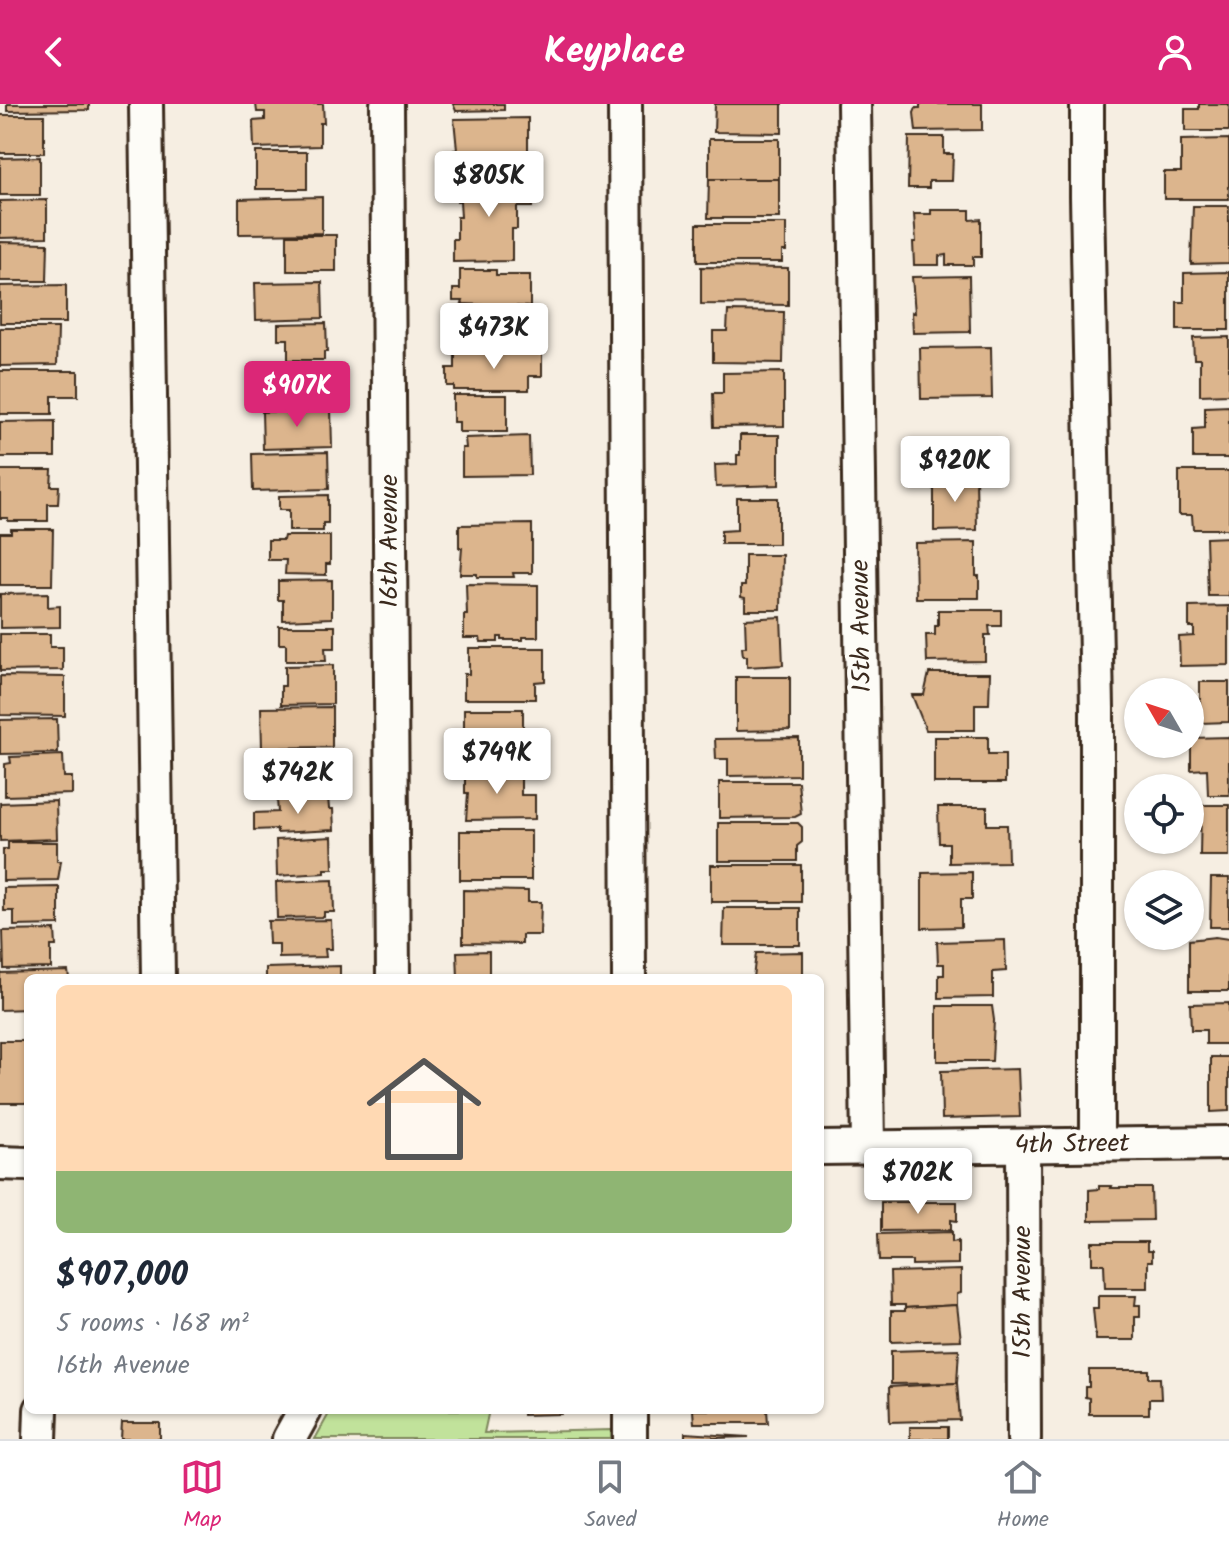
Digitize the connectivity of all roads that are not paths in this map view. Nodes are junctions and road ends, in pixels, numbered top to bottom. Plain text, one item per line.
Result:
1 (146, 104) edge
2 (387, 104) edge
3 (625, 104) edge
4 (854, 104) edge
5 (1087, 104) edge
6 (158, 974) edge
7 (393, 974) edge
8 (629, 974) edge
9 (1097, 1143) junction
10 (1229, 1143) edge
11 (1023, 1146) junction
12 (824, 1148) edge
13 (868, 1148) junction
14 (0, 1163) edge
15 (24, 1164) edge
16 (41, 1414) edge
17 (303, 1414) edge
18 (630, 1414) edge
19 (40, 1439) edge
20 (289, 1439) edge
21 (630, 1439) edge
22 (1024, 1439) edge

1 - 6 street
2 - 7 street, 16th Avenue
3 - 8 street
4 - 13 street, 15th Avenue
5 - 9 street
9 - 10 street, 4th Street
9 - 11 street, 4th Street
11 - 13 street, 4th Street
11 - 22 street, 15th Avenue
12 - 13 street, 4th Street
14 - 15 street
16 - 19 street
17 - 20 street
18 - 21 street

